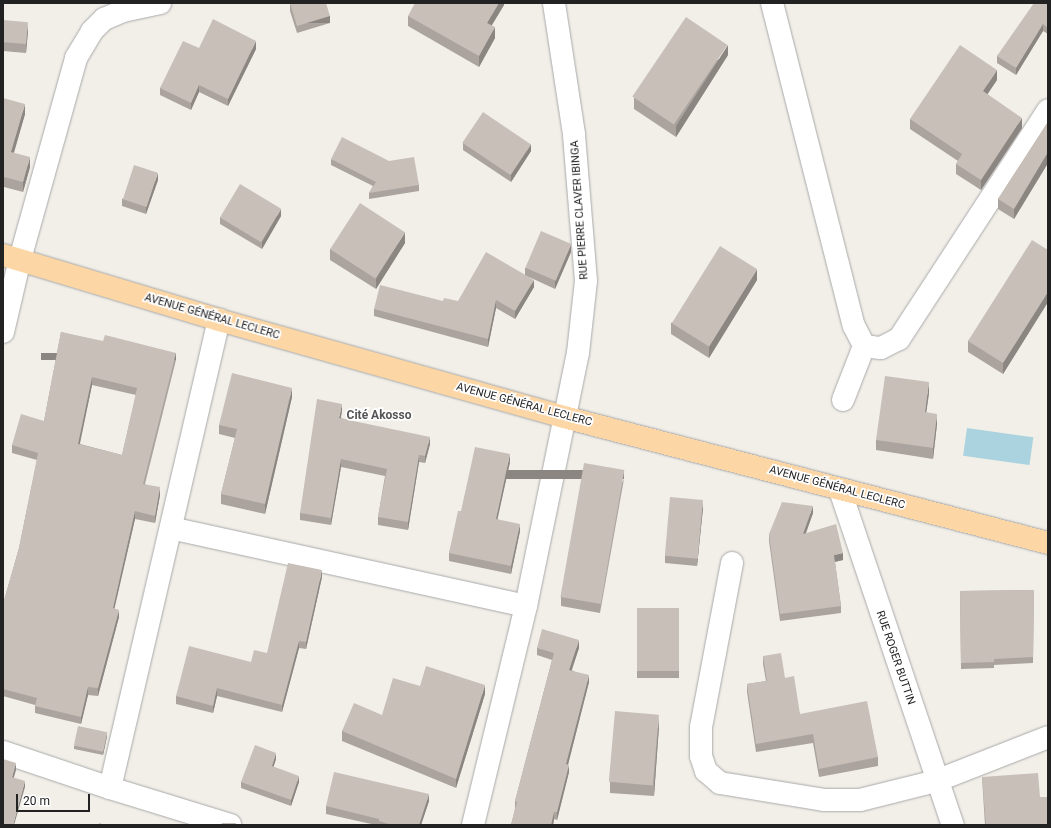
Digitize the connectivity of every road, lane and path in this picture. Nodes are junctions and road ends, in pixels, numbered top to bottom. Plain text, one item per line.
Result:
1 (160, 3) edge
2 (554, 3) edge
3 (772, 3) edge
4 (1048, 110) edge
5 (12, 257) edge
6 (219, 320) junction
7 (3, 332) edge
8 (864, 346) junction
9 (842, 400) dead end
10 (564, 417) junction
11 (840, 490) junction
12 (171, 528) junction
13 (1048, 543) edge
14 (732, 563) dead end
15 (526, 606) junction
16 (1048, 737) edge
17 (3, 752) edge
18 (936, 781) junction
19 (110, 788) junction
20 (230, 825) edge
21 (473, 825) edge
22 (953, 825) edge

1 - 5 street
2 - 10 street, RUE PIERRE CLAVER IBINGA
3 - 8 street
4 - 8 street
5 - 6 main road, AVENUE GÉNÉRAL LECLERC
5 - 7 street
6 - 10 main road, AVENUE GÉNÉRAL LECLERC
6 - 12 street
8 - 9 street
10 - 11 main road, AVENUE GÉNÉRAL LECLERC
10 - 15 street, RUE PIERRE CLAVER IBINGA
11 - 13 main road, AVENUE GÉNÉRAL LECLERC
11 - 18 street, RUE ROGER BUTTIN
12 - 15 street
12 - 19 street
14 - 18 street
15 - 21 street, RUE PIERRE CLAVER IBINGA
16 - 18 street
17 - 19 street
18 - 22 street, RUE ROGER BUTTIN
19 - 20 street

